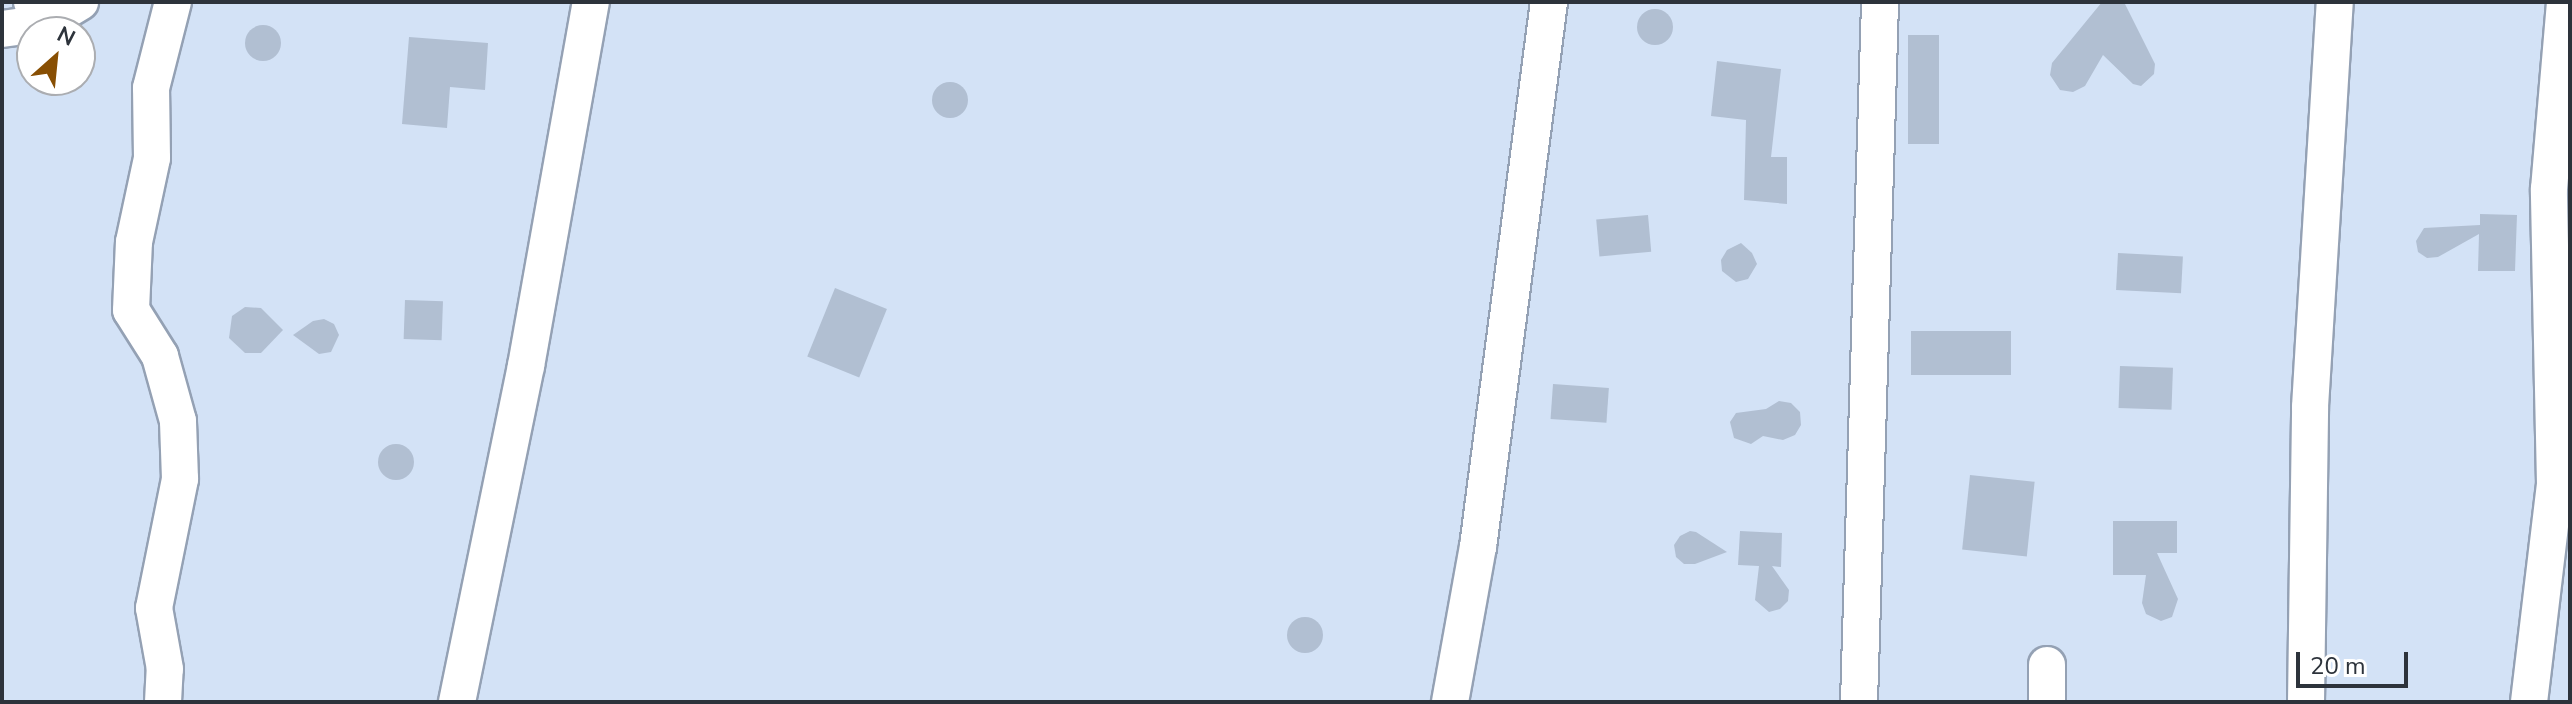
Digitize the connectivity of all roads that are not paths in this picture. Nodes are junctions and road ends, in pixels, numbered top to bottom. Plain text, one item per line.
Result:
1 (80, 2) edge
2 (173, 2) edge
3 (591, 2) edge
4 (1549, 2) edge
5 (1880, 2) edge
6 (2335, 2) edge
7 (2565, 2) edge
8 (39, 13) edge
9 (2, 29) edge
10 (2047, 665) dead end
11 (163, 702) edge
12 (457, 702) edge
13 (1450, 702) edge
14 (1859, 702) edge
15 (2047, 702) edge
16 (2306, 702) edge
17 (2529, 702) edge

1 - 8 street
2 - 11 street
3 - 12 street
4 - 13 street
5 - 14 street
6 - 16 street
7 - 17 street
8 - 9 street
10 - 15 street

